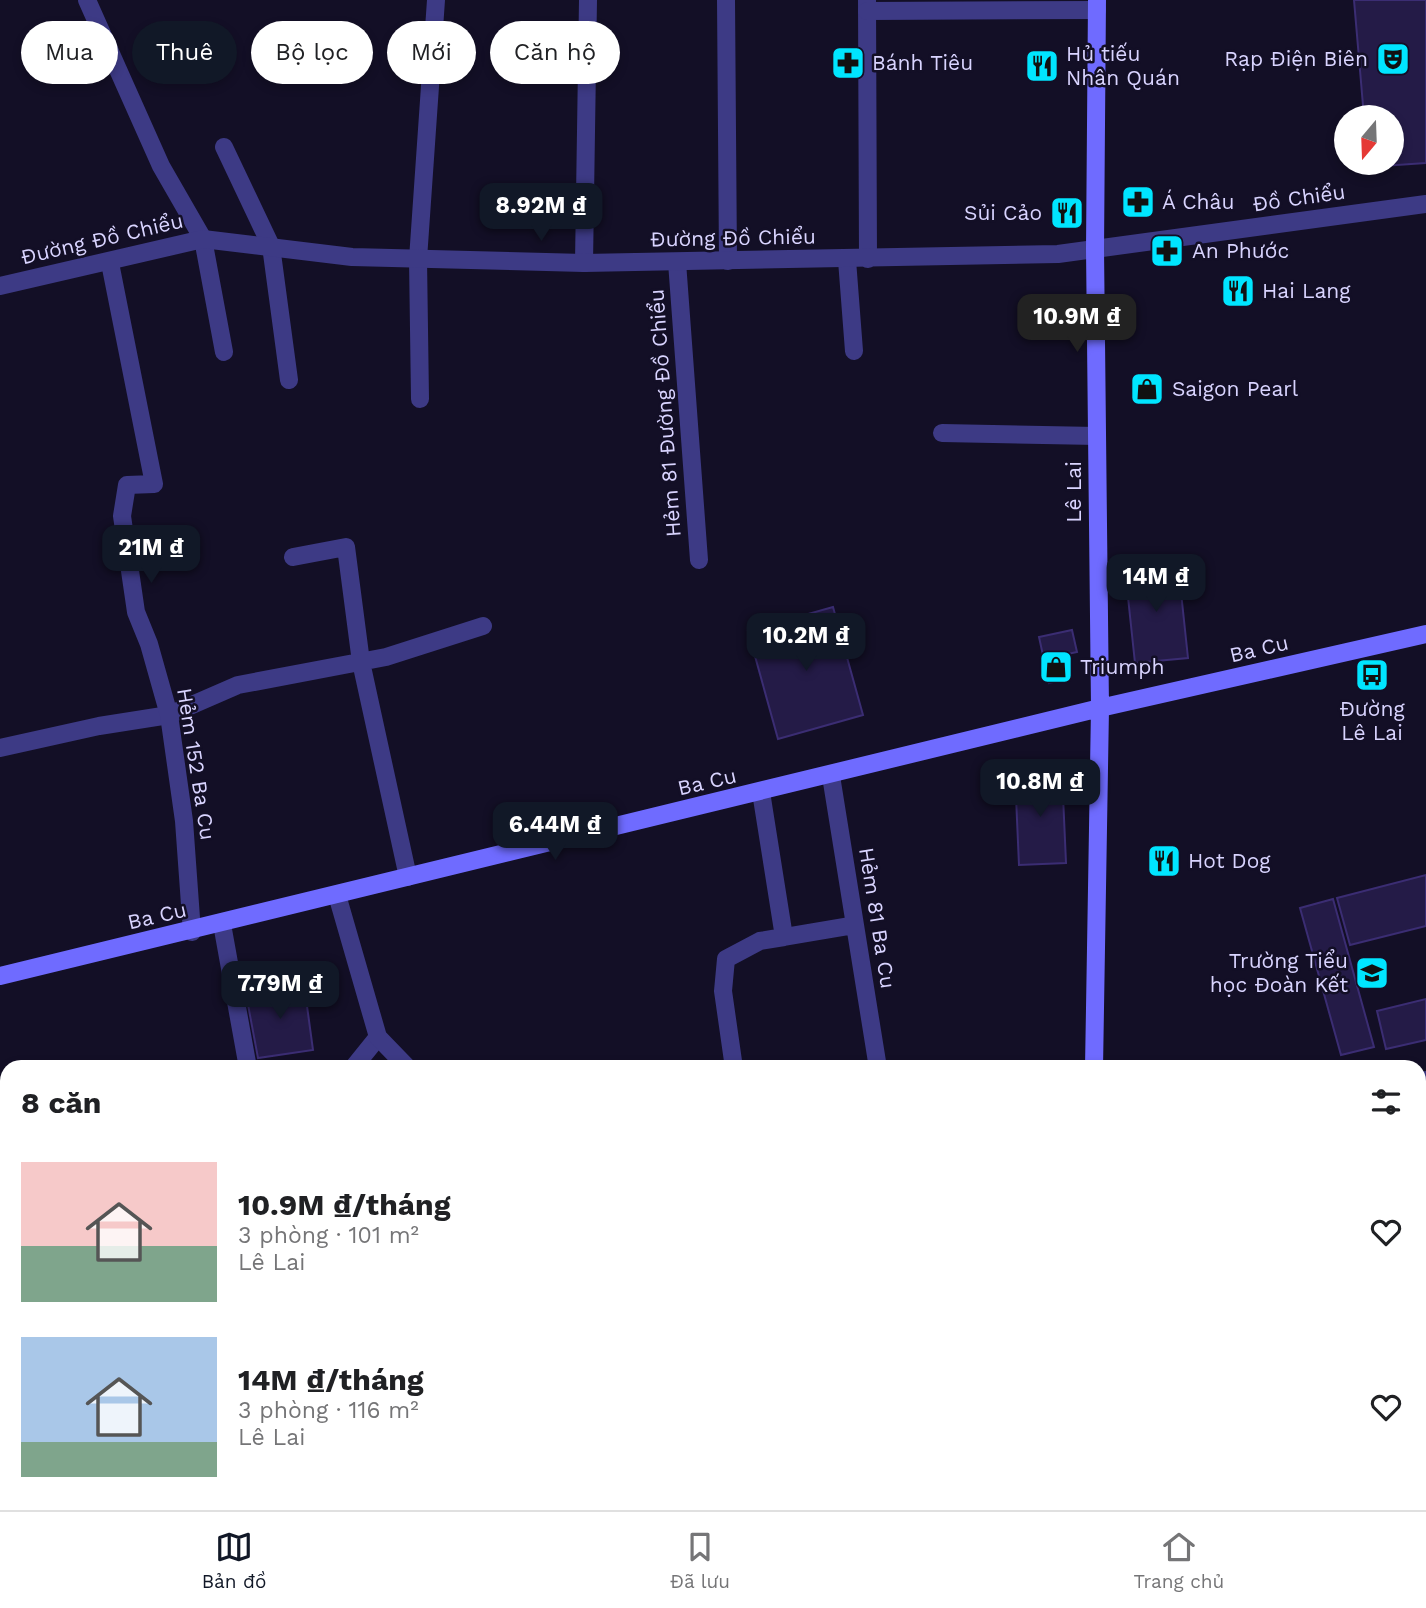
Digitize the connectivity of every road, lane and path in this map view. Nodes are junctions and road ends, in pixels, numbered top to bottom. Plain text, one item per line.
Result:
1 (87, 0) edge
2 (436, 0) edge
3 (588, 0) edge
4 (726, 0) edge
5 (867, 5) edge
6 (1097, 5) edge
7 (224, 147) dead end
8 (1426, 204) edge
9 (204, 239) junction
10 (271, 246) junction
11 (1095, 249) junction
12 (418, 258) junction
13 (868, 259) junction
14 (847, 260) junction
15 (728, 261) junction
16 (677, 262) junction
17 (110, 263) junction
18 (584, 263) junction
19 (0, 286) edge
20 (854, 351) dead end
21 (225, 352) dead end
22 (289, 380) dead end
23 (420, 399) dead end
24 (942, 433) dead end
25 (1097, 436) junction
26 (293, 557) dead end
27 (699, 560) dead end
28 (483, 626) dead end
29 (1426, 634) edge
30 (361, 662) junction
31 (1100, 708) junction
32 (169, 715) junction
33 (0, 748) edge
34 (831, 776) junction
35 (761, 792) junction
36 (408, 877) junction
37 (337, 895) junction
38 (222, 924) junction
39 (855, 925) junction
40 (192, 932) junction
41 (784, 937) junction
42 (0, 976) edge
43 (378, 1037) junction
44 (247, 1060) edge
45 (359, 1060) edge
46 (400, 1060) edge
47 (733, 1060) edge
48 (877, 1060) edge
49 (1094, 1060) edge

1 - 9 street
2 - 12 street
3 - 18 street
4 - 15 street
5 - 6 street
5 - 13 street
6 - 11 main road, Lê Lai
7 - 10 street
8 - 11 street, Đồ Chiểu
9 - 10 street, Đường Đồ Chiểu
9 - 17 street, Đường Đồ Chiểu
9 - 21 street
10 - 12 street, Đường Đồ Chiểu
10 - 22 street
11 - 13 street, Đường Đồ Chiểu
11 - 25 main road, Lê Lai
12 - 18 street, Đường Đồ Chiểu
12 - 23 street
13 - 14 street, Đường Đồ Chiểu
14 - 15 street, Đường Đồ Chiểu
14 - 20 street
15 - 16 street, Đường Đồ Chiểu
16 - 18 street, Đường Đồ Chiểu
16 - 27 street, Hẻm 81 Đường Đồ Chiểu
17 - 19 street, Đường Đồ Chiểu
17 - 32 street, Hẻm 152 Ba Cu
24 - 25 street
25 - 31 main road, Lê Lai
26 - 30 street
28 - 30 street
29 - 31 main road, Ba Cu
30 - 32 street
30 - 36 street
31 - 34 main road, Ba Cu
31 - 49 main road, Lê Lai
32 - 33 street
32 - 40 street, Hẻm 152 Ba Cu
34 - 35 main road, Ba Cu
34 - 39 street, Hẻm 81 Ba Cu
35 - 36 main road, Ba Cu
35 - 41 street
36 - 37 main road, Ba Cu
37 - 38 main road, Ba Cu
37 - 43 street
38 - 40 main road, Ba Cu
38 - 44 street
39 - 41 street
39 - 48 street, Hẻm 81 Ba Cu
40 - 42 main road, Ba Cu
41 - 47 street
43 - 45 street
43 - 46 street

